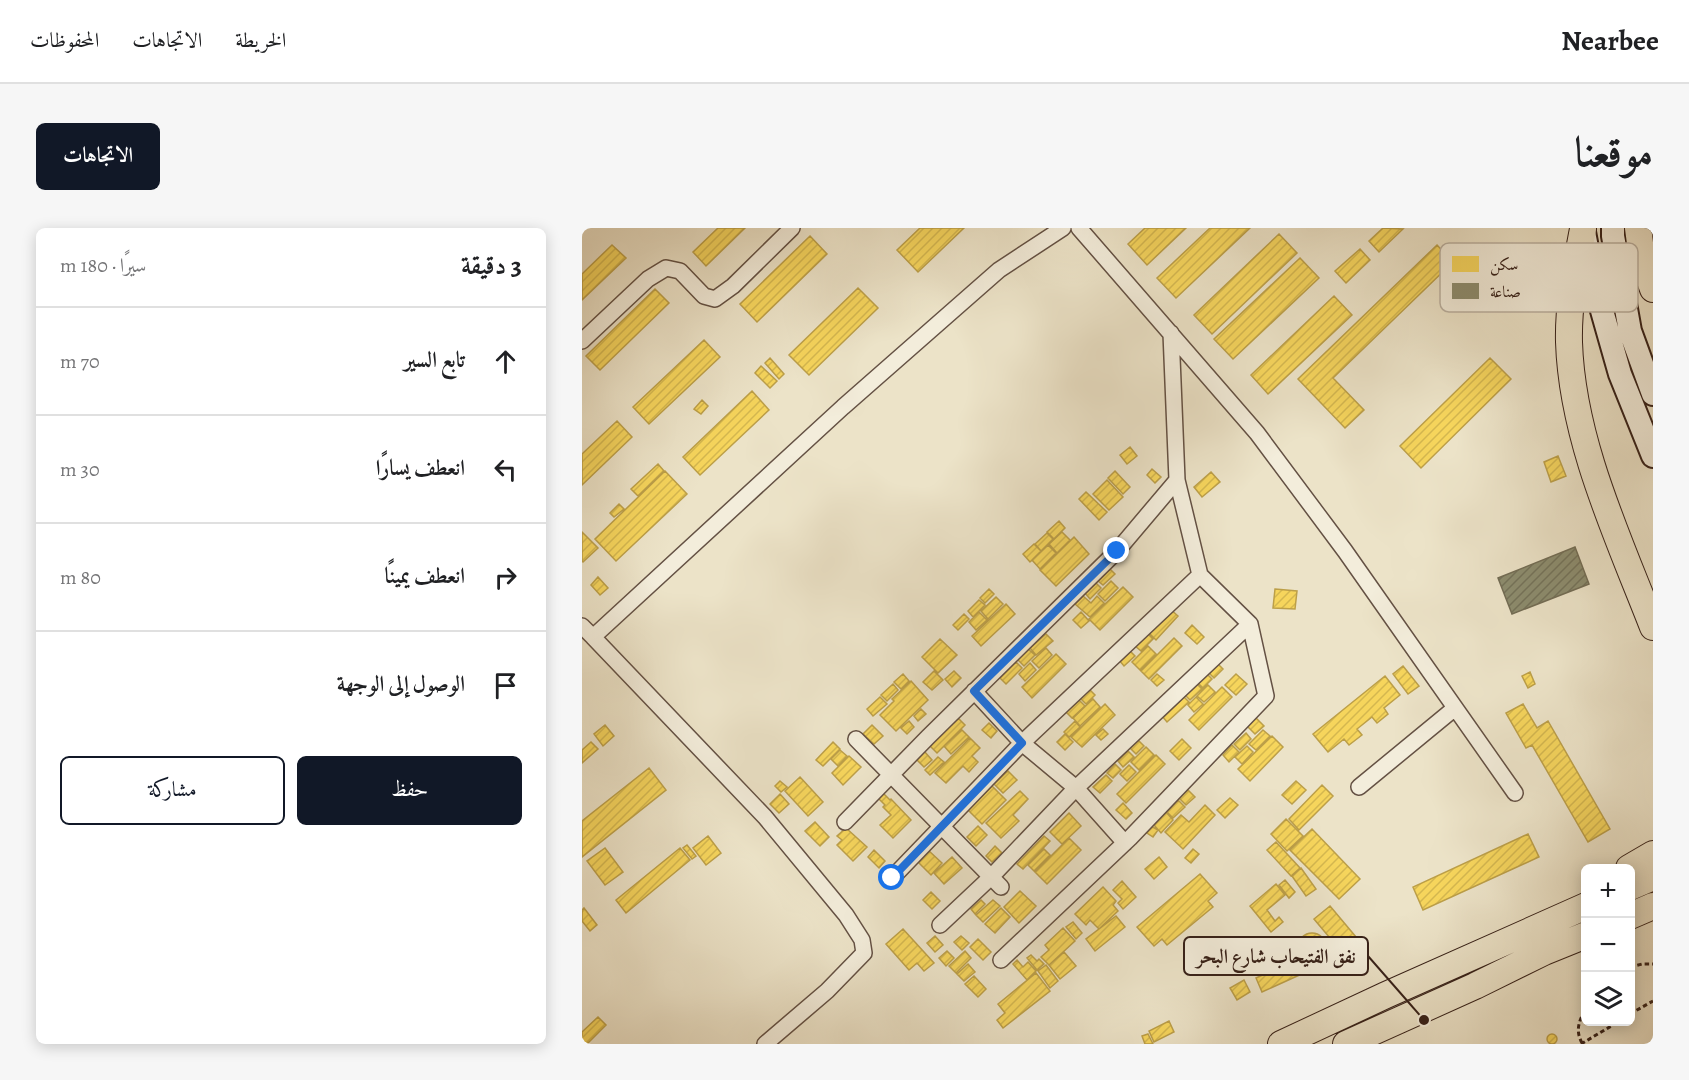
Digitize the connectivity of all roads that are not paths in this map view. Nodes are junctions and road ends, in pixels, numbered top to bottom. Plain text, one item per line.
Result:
1 (792, 228) edge
2 (1063, 228) edge
3 (1079, 228) edge
4 (1583, 228) edge
5 (1613, 228) edge
6 (1638, 228) edge
7 (1580, 243) edge
8 (1586, 243) edge
9 (1614, 243) edge
10 (1653, 289) edge
11 (1571, 312) edge
12 (1602, 312) edge
13 (1627, 312) edge
14 (1171, 333) junction
15 (582, 341) edge
16 (1653, 394) edge
17 (1653, 456) edge
18 (1177, 480) junction
19 (1200, 574) junction
20 (1250, 624) junction
21 (1653, 627) edge
22 (587, 632) edge
23 (974, 691) junction
24 (1455, 708) junction
25 (856, 739) dead end
26 (1022, 743) junction
27 (891, 775) junction
28 (1359, 787) dead end
29 (1076, 788) junction
30 (1515, 793) dead end
31 (845, 822) dead end
32 (941, 826) junction
33 (1125, 843) junction
34 (1653, 854) edge
35 (1635, 864) edge
36 (1653, 877) edge
37 (892, 878) dead end
38 (996, 882) junction
39 (1635, 885) edge
40 (1581, 898) edge
41 (1653, 906) edge
42 (1581, 908) edge
43 (1635, 914) edge
44 (940, 925) dead end
45 (1581, 937) edge
46 (1512, 939) junction
47 (1001, 960) dead end
48 (1475, 986) junction
49 (765, 1044) edge
50 (1281, 1044) edge
51 (1346, 1044) edge
52 (1392, 1044) edge

1 - 15 street
2 - 22 street
3 - 14 street
4 - 7 highway
4 - 8 main road
5 - 9 main road
6 - 10 highway
11 - 21 highway
12 - 17 main road
13 - 16 main road
14 - 18 street
14 - 24 street
18 - 19 street
18 - 23 street
19 - 20 street
19 - 26 street
20 - 29 street
20 - 33 street
22 - 49 street
23 - 26 street
23 - 27 street
24 - 28 street
24 - 30 street
25 - 27 street
26 - 29 street
26 - 32 street
27 - 31 street
27 - 32 street
29 - 33 street
29 - 38 street
32 - 37 street
32 - 38 street
33 - 47 street
34 - 35 highway
36 - 39 highway
38 - 44 street
40 - 46 highway
41 - 43 highway
42 - 46 highway
45 - 48 highway
46 - 50 highway
48 - 51 highway
48 - 52 highway

